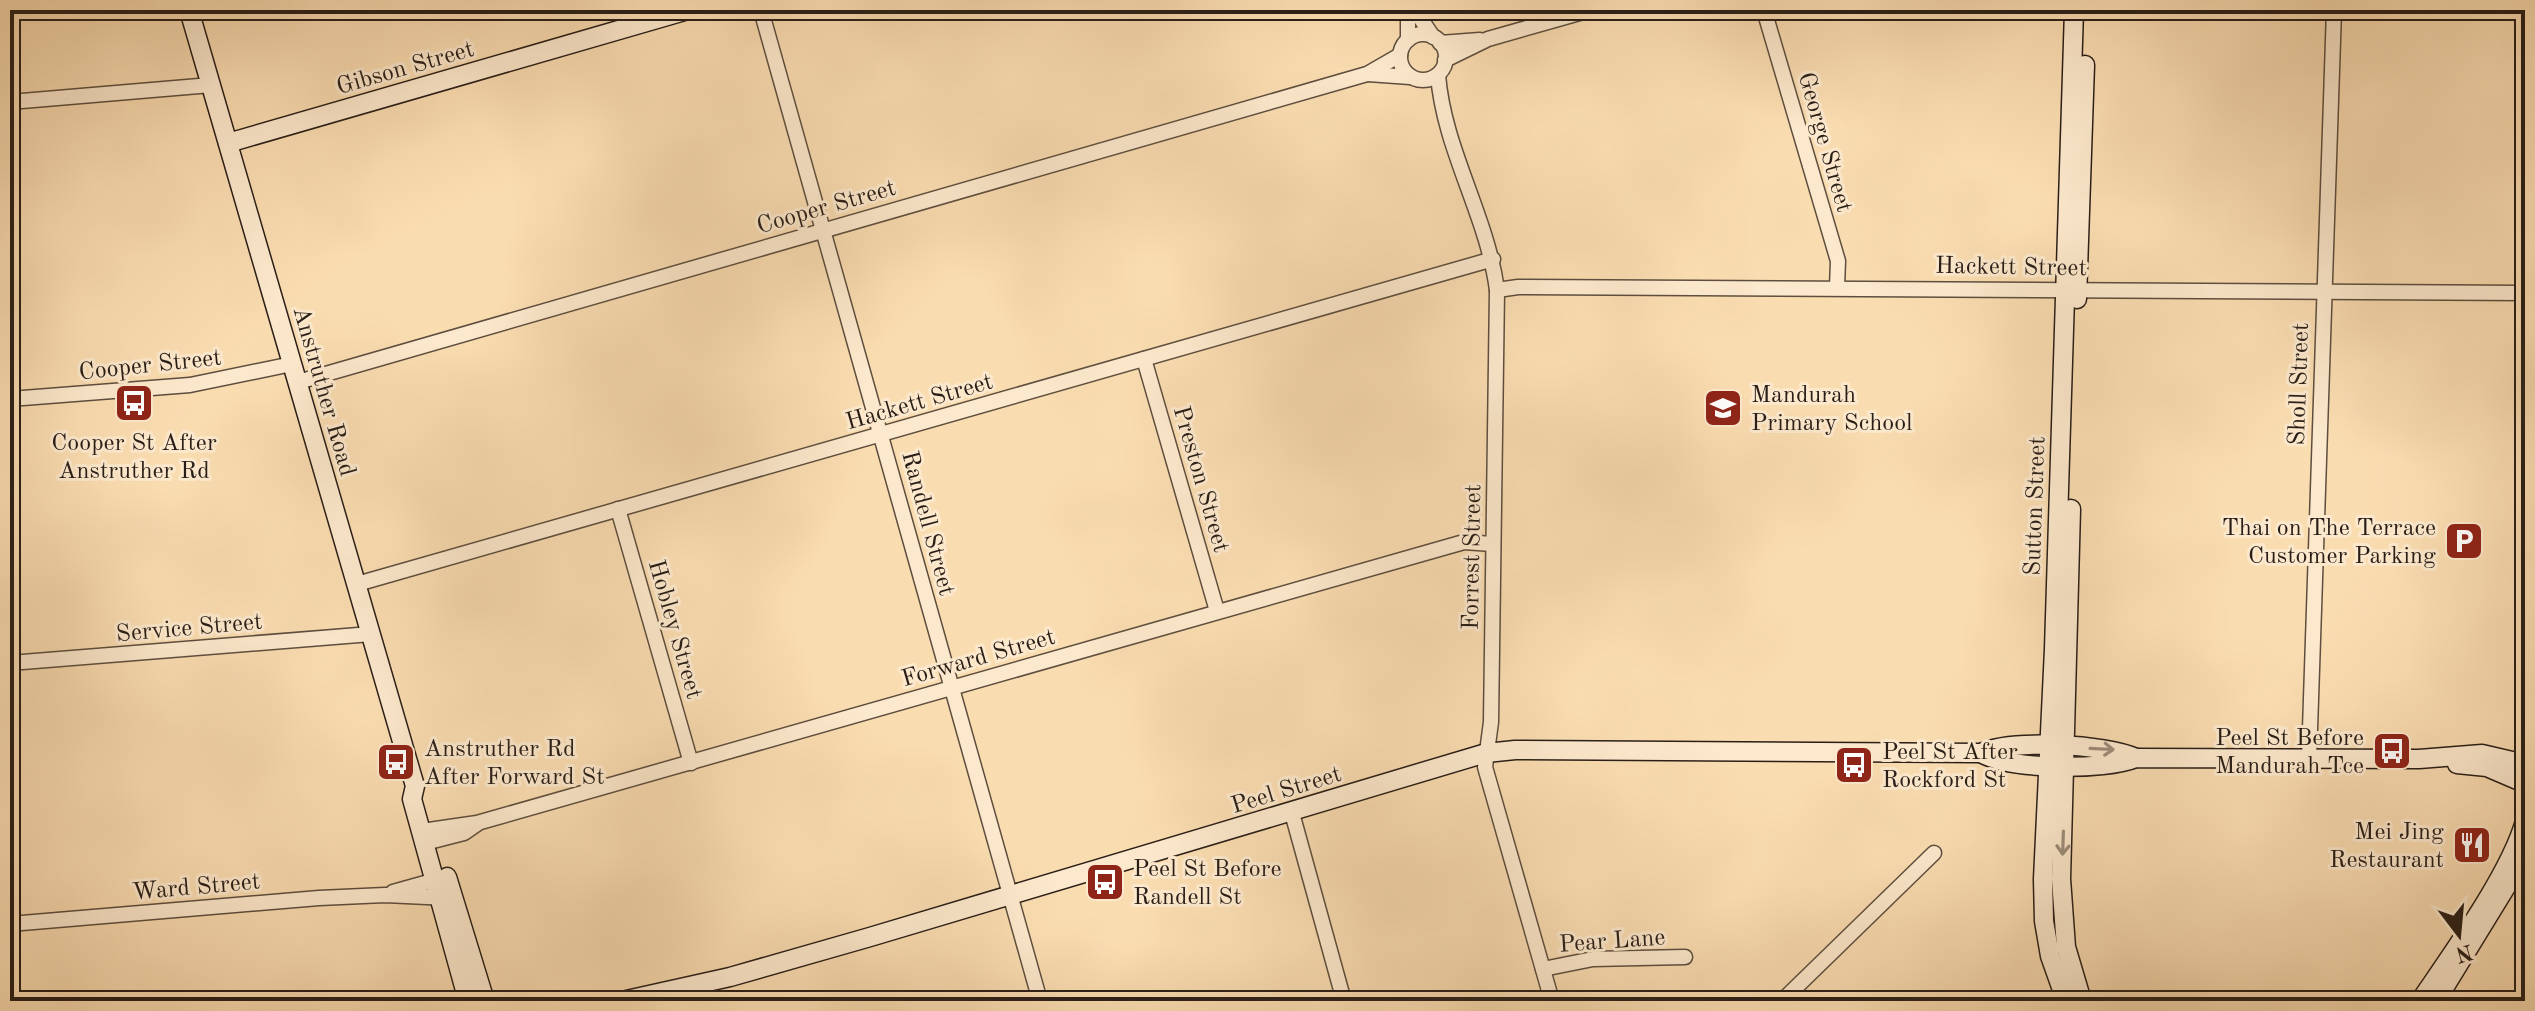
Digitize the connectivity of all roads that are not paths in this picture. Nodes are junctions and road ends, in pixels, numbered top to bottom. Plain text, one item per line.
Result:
1 (189, 10) edge
2 (688, 10) edge
3 (761, 10) edge
4 (1408, 10) edge
5 (1415, 10) edge
6 (1590, 10) edge
7 (1764, 10) edge
8 (2074, 10) edge
9 (2087, 10) edge
10 (2334, 10) edge
11 (1488, 39) junction
12 (1408, 40) junction
13 (1436, 40) junction
14 (1400, 55) junction
15 (1445, 60) junction
16 (1367, 74) junction
17 (1438, 75) junction
18 (1414, 78) junction
19 (211, 85) junction
20 (10, 102) edge
21 (1441, 112) junction
22 (228, 143) junction
23 (823, 230) junction
24 (1493, 259) junction
25 (1837, 287) junction
26 (2071, 288) junction
27 (1497, 290) junction
28 (2323, 291) junction
29 (2525, 293) edge
30 (1144, 359) junction
31 (292, 364) junction
32 (298, 382) junction
33 (10, 399) edge
34 (883, 435) junction
35 (618, 509) junction
36 (1492, 544) junction
37 (357, 584) junction
38 (1217, 611) junction
39 (371, 634) junction
40 (10, 663) edge
41 (952, 688) junction
42 (1486, 753) junction
43 (2057, 756) junction
44 (2309, 759) junction
45 (691, 763) junction
46 (2524, 777) edge
47 (1292, 813) junction
48 (2525, 821) edge
49 (430, 836) junction
50 (1934, 853) dead end
51 (2525, 856) edge
52 (441, 878) junction
53 (2052, 879) junction
54 (385, 895) junction
55 (1011, 895) junction
56 (447, 898) junction
57 (10, 924) edge
58 (1685, 957) dead end
59 (1543, 969) junction
60 (482, 999) edge
61 (622, 1001) edge
62 (1040, 1001) edge
63 (1344, 1001) edge
64 (1552, 1001) edge
65 (1782, 1001) edge
66 (2066, 1001) edge
67 (2082, 1001) edge
68 (2420, 1001) edge
69 (2436, 1001) edge

1 - 19 main road, Anstruther Road
2 - 22 main road, Gibson Street
3 - 23 street, Randell Street
4 - 12 street
5 - 13 street
6 - 11 street
7 - 25 street, George Street
8 - 26 main road, Sutton Street
9 - 26 main road, Sutton Street
10 - 28 street, Sholl Street
11 - 13 street
11 - 15 street
12 - 13 street
12 - 14 street
13 - 15 street
14 - 16 street, Cooper Street
14 - 18 street
15 - 17 street
16 - 18 street, Cooper Street
16 - 23 street, Cooper Street
17 - 18 street
17 - 21 street, Forrest Street
18 - 21 street, Forrest Street
19 - 20 street
19 - 22 main road, Anstruther Road
21 - 24 street, Forrest Street
22 - 31 main road, Anstruther Road
23 - 32 street, Cooper Street
23 - 34 street, Randell Street
24 - 27 street, Forrest Street
24 - 30 street, Hackett Street
25 - 26 street, Hackett Street
25 - 27 street, Hackett Street
26 - 28 street, Hackett Street
26 - 43 main road, Sutton Street
27 - 36 street, Forrest Street
28 - 29 street, Hackett Street
28 - 44 street, Sholl Street
30 - 34 street, Hackett Street
30 - 38 street, Preston Street
31 - 32 main road, Anstruther Road
31 - 33 street, Cooper Street
32 - 37 main road, Anstruther Road
34 - 35 street, Hackett Street
34 - 41 street, Randell Street
35 - 37 street, Hackett Street
35 - 45 street, Hobley Street
36 - 38 street, Forward Street
36 - 42 street, Forrest Street
37 - 39 main road, Anstruther Road
38 - 41 street, Forward Street
39 - 40 street, Service Street
39 - 49 main road, Anstruther Road
41 - 45 street, Forward Street
41 - 55 street, Randell Street
42 - 43 main road, Peel Street
42 - 47 main road, Peel Street
42 - 59 street, Forrest Street
43 - 44 main road, Peel Street
43 - 53 main road, Sutton Street
44 - 46 main road, Peel Street
45 - 49 street, Forward Street
47 - 55 main road, Peel Street
47 - 63 street
48 - 68 main road
49 - 52 main road, Anstruther Road
50 - 65 street
51 - 69 main road
52 - 54 street, Ward Street
52 - 56 main road, Anstruther Road
53 - 66 main road, Sutton Street
53 - 67 main road, Sutton Street
54 - 56 street, Ward Street
54 - 57 street, Ward Street
55 - 61 main road, Peel Street
55 - 62 street, Randell Street
56 - 60 main road, Anstruther Road
58 - 59 street, Pear Lane
59 - 64 street, Forrest Street

